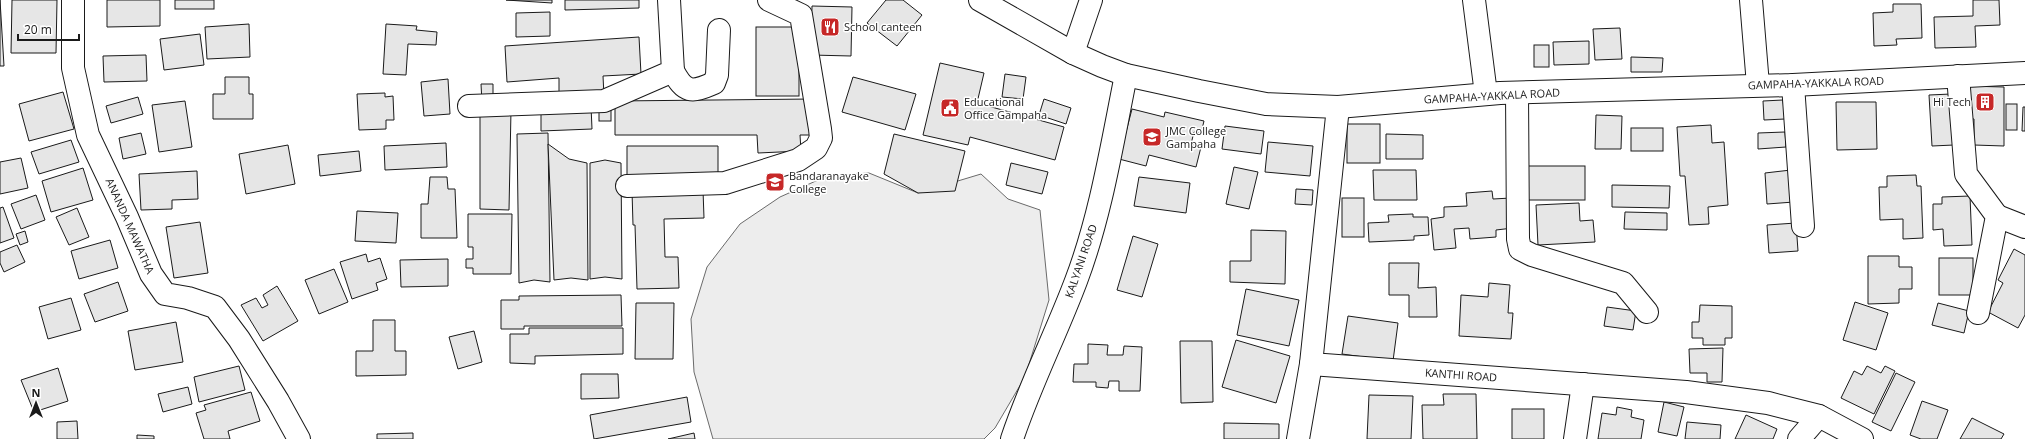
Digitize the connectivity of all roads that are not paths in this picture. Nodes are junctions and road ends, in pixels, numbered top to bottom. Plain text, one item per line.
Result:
1 (73, 0) edge
2 (668, 0) edge
3 (769, 0) edge
4 (980, 0) edge
5 (1091, 0) edge
6 (1474, 0) edge
7 (1751, 0) edge
8 (719, 30) dead end
9 (1073, 53) junction
10 (673, 71) junction
11 (2025, 73) edge
12 (1126, 75) junction
13 (1958, 76) junction
14 (1758, 85) junction
15 (1793, 85) junction
16 (1517, 93) junction
17 (1486, 94) junction
18 (469, 106) dead end
19 (1338, 107) junction
20 (627, 186) dead end
21 (1997, 216) junction
22 (1803, 226) dead end
23 (2025, 227) edge
24 (1647, 312) dead end
25 (1978, 313) dead end
26 (1311, 364) junction
27 (1583, 384) junction
28 (1819, 416) junction
29 (299, 439) edge
30 (1012, 439) edge
31 (1298, 439) edge
32 (1575, 439) edge
33 (1799, 439) edge
34 (1862, 439) edge

1 - 29 main road, ANANDA MAWATHA
2 - 10 main road
3 - 20 main road
4 - 9 main road, GAMPAHA-YAKKALA ROAD
5 - 9 main road
6 - 17 main road
7 - 14 main road
8 - 10 main road
9 - 12 main road, GAMPAHA-YAKKALA ROAD
10 - 18 main road
11 - 13 main road, GAMPAHA-YAKKALA ROAD
12 - 19 main road, GAMPAHA-YAKKALA ROAD
12 - 30 main road, KALYANI ROAD
13 - 15 main road, GAMPAHA-YAKKALA ROAD
13 - 21 main road
14 - 15 main road, GAMPAHA-YAKKALA ROAD
14 - 16 main road, GAMPAHA-YAKKALA ROAD
15 - 22 main road
16 - 17 main road, GAMPAHA-YAKKALA ROAD
16 - 24 main road
17 - 19 main road, GAMPAHA-YAKKALA ROAD
19 - 26 main road
21 - 23 main road
21 - 25 main road
26 - 27 main road, KANTHI ROAD
26 - 31 main road
27 - 28 main road, KANTHI ROAD
27 - 32 main road
28 - 33 main road
28 - 34 main road, KANTHI ROAD

